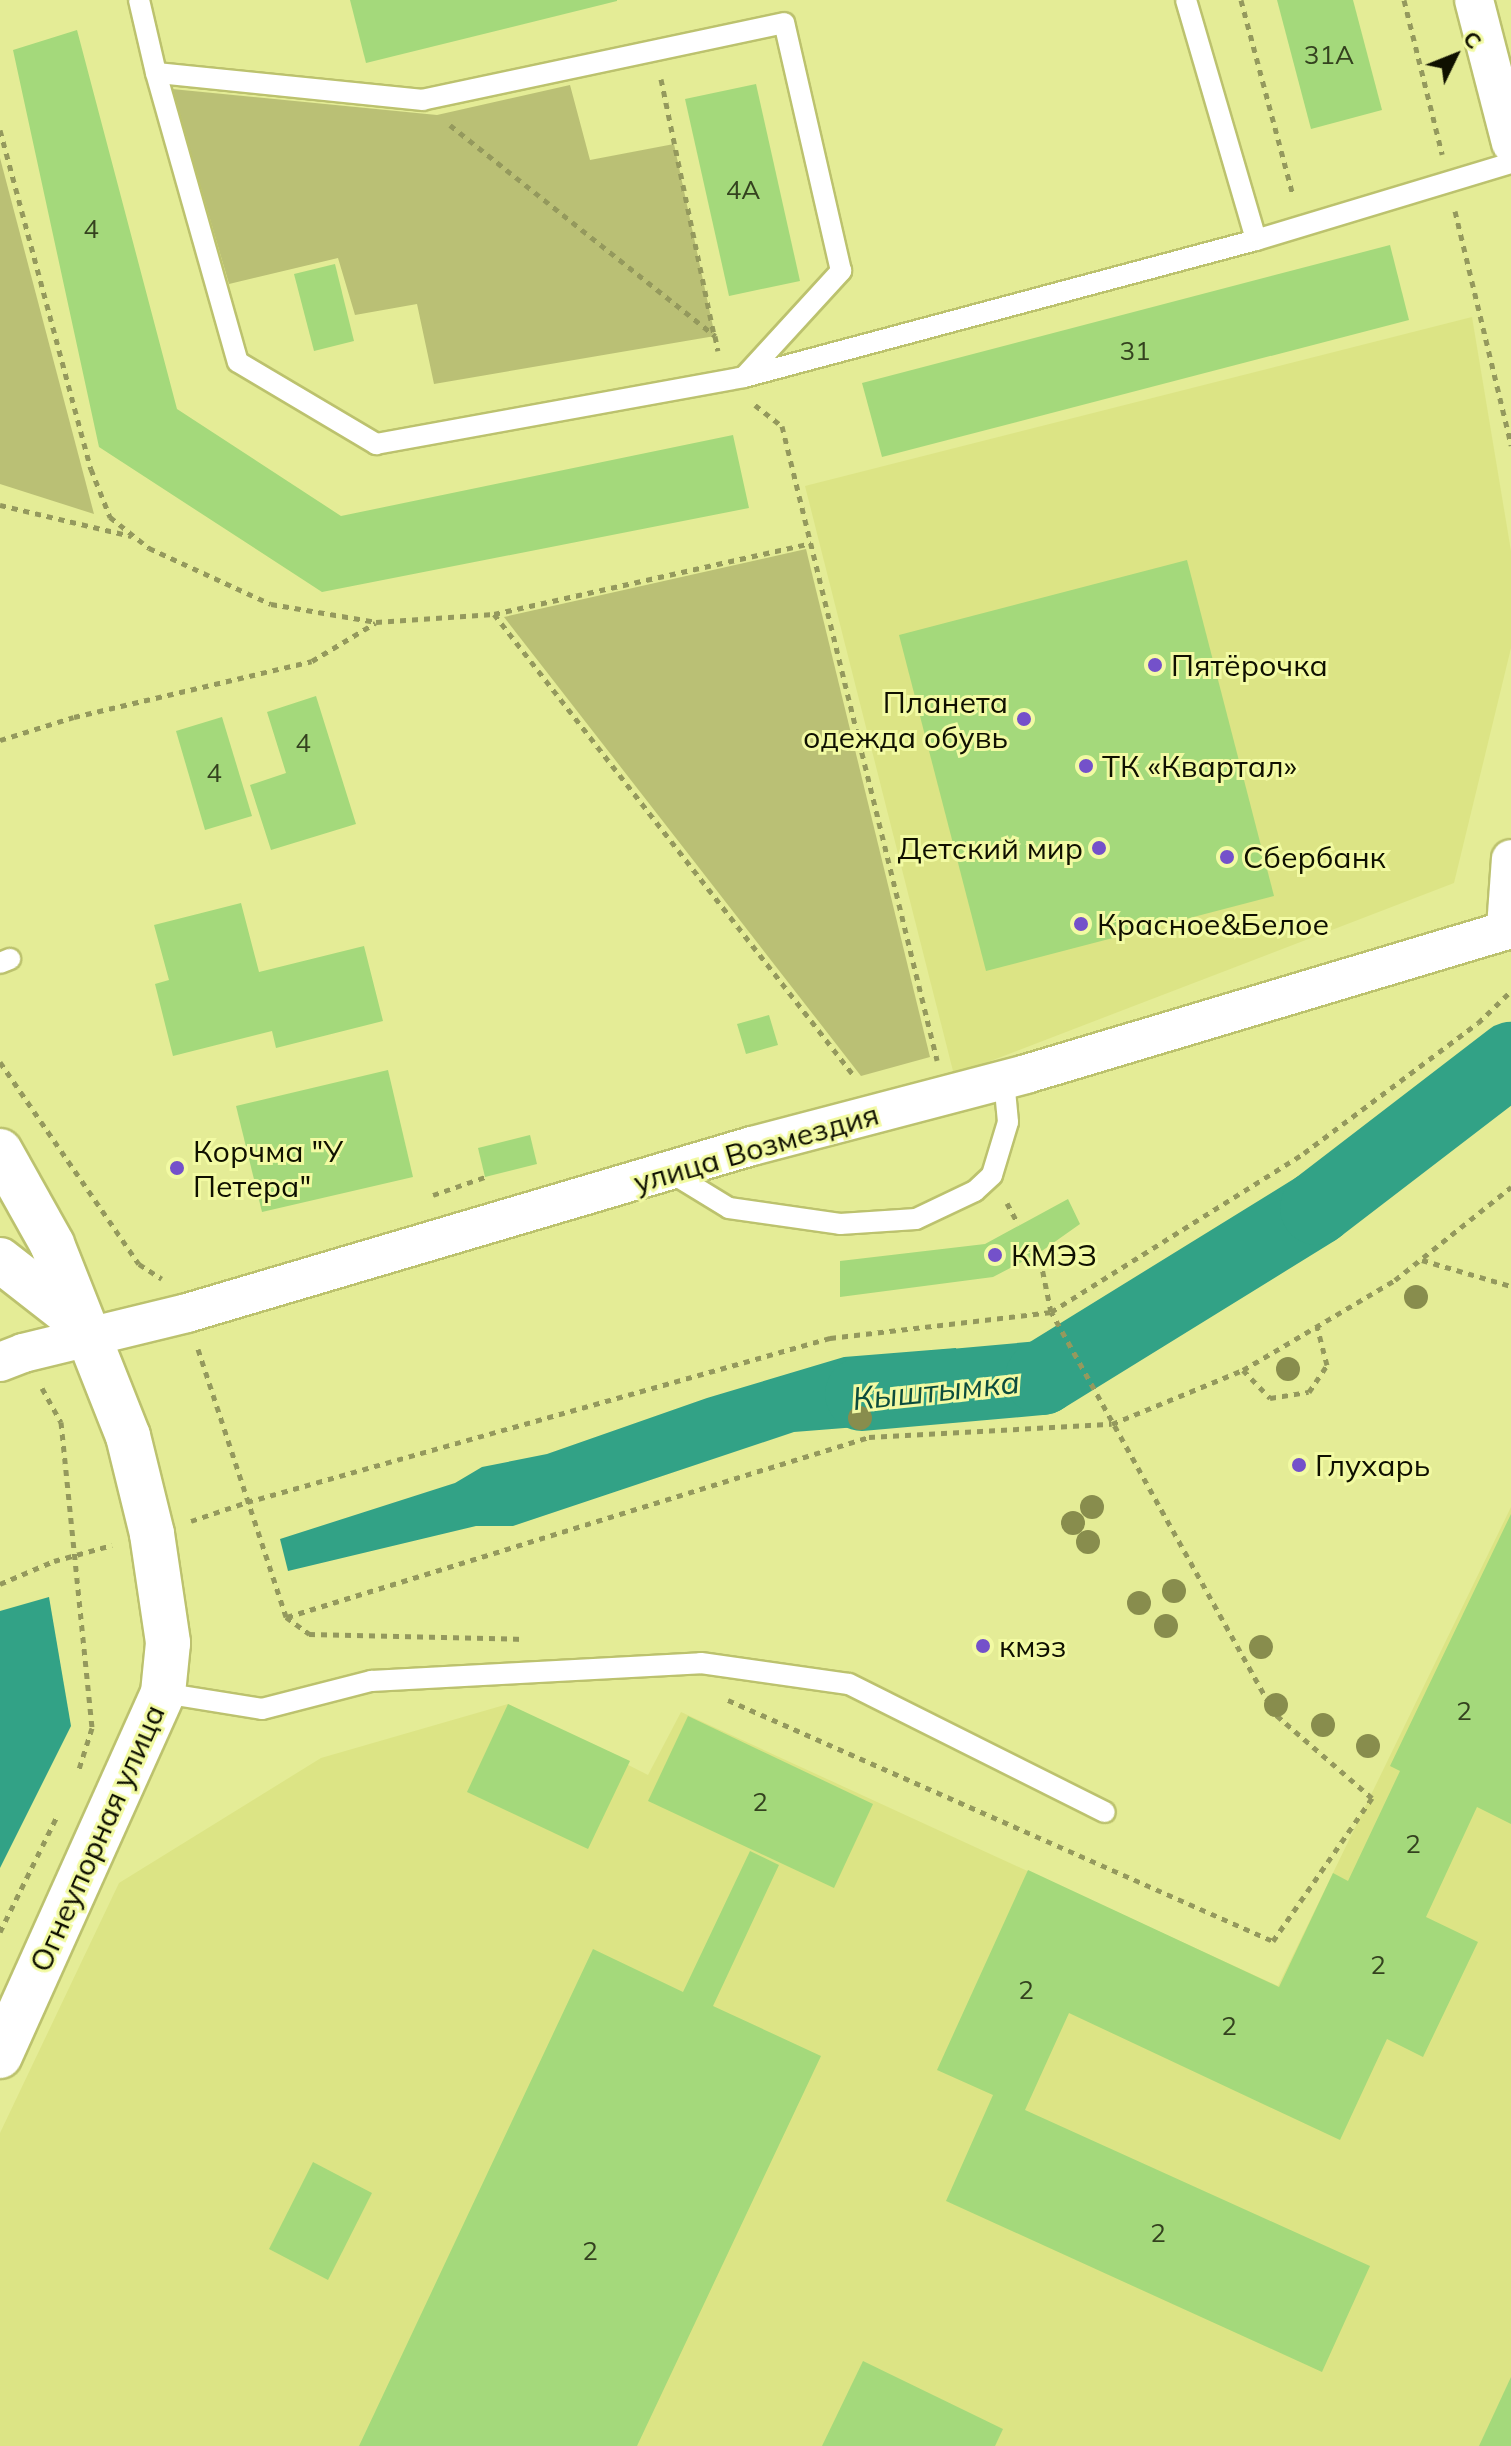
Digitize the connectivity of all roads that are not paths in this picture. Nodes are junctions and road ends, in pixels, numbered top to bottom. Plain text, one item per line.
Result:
1 (139, 0) edge
2 (1186, 0) edge
3 (1474, 0) edge
4 (156, 73) junction
5 (1511, 143) edge
6 (1511, 163) edge
7 (1256, 240) junction
8 (734, 378) junction
9 (1511, 859) edge
10 (1508, 929) edge
11 (1004, 1080) junction
12 (0, 1151) edge
13 (670, 1172) junction
14 (0, 1260) edge
15 (86, 1331) junction
16 (11, 1358) edge
17 (163, 1693) junction
18 (1105, 1812) dead end
19 (0, 2056) edge

1 - 4 lane
2 - 7 lane
3 - 5 street
4 - 8 lane
4 - 8 lane
6 - 7 lane
7 - 8 lane
9 - 10 street
10 - 11 street, улица Возмездия
11 - 13 street, улица Возмездия
11 - 13 lane
12 - 15 main road, Огнеупорная улица
13 - 15 street, улица Возмездия
14 - 15 main road
15 - 16 street, улица Возмездия
15 - 17 main road, Огнеупорная улица
17 - 18 lane
17 - 19 main road, Огнеупорная улица

